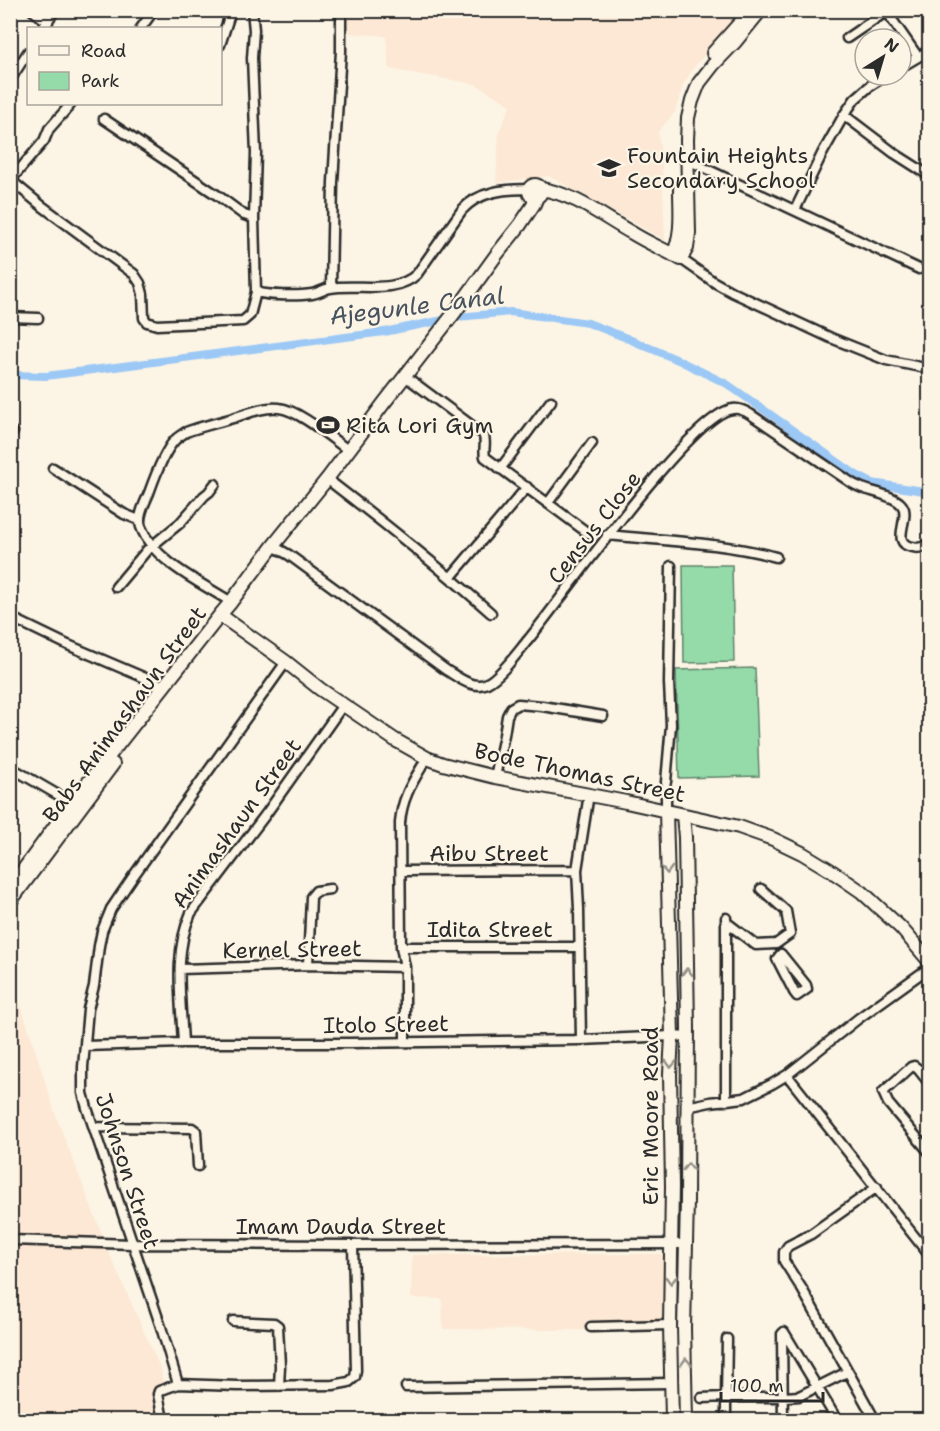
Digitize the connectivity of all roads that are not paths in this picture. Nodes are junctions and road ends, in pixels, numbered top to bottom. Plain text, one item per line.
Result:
1 (32, 10) edge
2 (55, 10) edge
3 (154, 10) edge
4 (252, 10) edge
5 (342, 10) edge
6 (750, 10) edge
7 (761, 10) edge
8 (887, 11) edge
9 (229, 17) dead end
10 (46, 25) edge
11 (142, 27) edge
12 (847, 38) dead end
13 (222, 39) edge
14 (930, 50) edge
15 (27, 54) edge
16 (918, 57) junction
17 (913, 60) edge
18 (10, 80) edge
19 (869, 87) edge
20 (70, 105) edge
21 (844, 115) junction
22 (104, 119) dead end
23 (683, 158) junction
24 (930, 176) edge
25 (536, 192) junction
26 (795, 210) junction
27 (254, 218) junction
28 (681, 260) junction
29 (919, 269) dead end
30 (331, 288) junction
31 (256, 292) junction
32 (10, 317) edge
33 (38, 318) dead end
34 (930, 369) edge
35 (405, 376) junction
36 (551, 401) dead end
37 (592, 443) dead end
38 (348, 450) junction
39 (53, 468) dead end
40 (500, 469) junction
41 (327, 479) junction
42 (215, 484) dead end
43 (527, 487) junction
44 (548, 502) junction
45 (139, 520) junction
46 (588, 533) dead end
47 (607, 535) junction
48 (930, 542) edge
49 (153, 546) junction
50 (273, 546) junction
51 (776, 556) dead end
52 (671, 566) dead end
53 (451, 577) junction
54 (116, 588) dead end
55 (225, 610) junction
56 (491, 612) dead end
57 (10, 617) edge
58 (286, 662) junction
59 (164, 686) junction
60 (343, 705) junction
61 (603, 716) dead end
62 (427, 758) junction
63 (10, 767) edge
64 (495, 777) junction
65 (589, 794) junction
66 (72, 803) junction
67 (666, 811) junction
68 (683, 815) junction
69 (577, 870) junction
70 (401, 871) junction
71 (10, 888) edge
72 (330, 889) dead end
73 (761, 889) dead end
74 (10, 902) edge
75 (756, 945) junction
76 (401, 947) junction
77 (579, 947) junction
78 (781, 954) junction
79 (930, 964) edge
80 (308, 965) junction
81 (405, 967) junction
82 (180, 969) junction
83 (672, 1036) junction
84 (687, 1037) junction
85 (581, 1040) junction
86 (405, 1042) junction
87 (183, 1043) junction
88 (85, 1046) junction
89 (787, 1075) junction
90 (930, 1083) edge
91 (726, 1101) junction
92 (687, 1107) junction
93 (94, 1127) junction
94 (930, 1153) edge
95 (198, 1166) dead end
96 (877, 1187) junction
97 (10, 1240) edge
98 (132, 1244) junction
99 (686, 1244) junction
100 (353, 1245) junction
101 (671, 1245) junction
102 (930, 1256) edge
103 (233, 1321) dead end
104 (670, 1325) junction
105 (591, 1327) dead end
106 (727, 1339) dead end
107 (847, 1372) junction
108 (671, 1383) junction
109 (178, 1384) junction
110 (279, 1386) junction
111 (406, 1387) dead end
112 (818, 1388) junction
113 (726, 1397) junction
114 (784, 1397) junction
115 (702, 1398) dead end
116 (163, 1420) edge
117 (672, 1420) edge
118 (686, 1420) edge
119 (726, 1420) edge
120 (783, 1420) edge
121 (837, 1420) edge
122 (875, 1420) edge

1 - 10 street
2 - 10 street
3 - 11 street
4 - 27 street
5 - 30 street
6 - 23 main road
7 - 23 main road
8 - 12 street
8 - 16 street
9 - 13 street
14 - 16 street
15 - 18 street
16 - 17 street
19 - 21 street
20 - 31 street
21 - 24 street
21 - 26 street
22 - 27 street
23 - 26 street
23 - 28 main road
25 - 28 main road
25 - 30 street
25 - 35 main road, Babs Animashaun Street
26 - 29 street
27 - 31 street
28 - 34 street
30 - 31 street
32 - 33 street
35 - 38 main road, Babs Animashaun Street
35 - 40 street
36 - 40 street
37 - 44 street
38 - 41 main road, Babs Animashaun Street
38 - 45 street
39 - 45 street
40 - 43 street
41 - 50 main road, Babs Animashaun Street
41 - 53 street
42 - 49 street
43 - 44 street
43 - 53 street
44 - 46 street
45 - 49 street
47 - 48 street, Census Close
47 - 50 street, Census Close
47 - 51 street
49 - 54 street
49 - 55 street
50 - 55 main road, Babs Animashaun Street
52 - 67 street
53 - 56 street
55 - 58 main road, Bode Thomas Street
55 - 59 main road, Babs Animashaun Street
55 - 74 main road, Babs Animashaun Street
57 - 59 street
58 - 60 main road, Bode Thomas Street
58 - 88 street, Johnson Street
59 - 66 main road, Babs Animashaun Street
60 - 62 main road, Bode Thomas Street
60 - 82 street, Animashaun Street
61 - 64 street
62 - 64 main road, Bode Thomas Street
62 - 70 street
63 - 66 street
64 - 65 main road, Bode Thomas Street
65 - 67 main road, Bode Thomas Street
65 - 69 street
66 - 71 main road, Babs Animashaun Street
67 - 68 main road, Bode Thomas Street
67 -> 83 main road, Eric Moore Road
68 - 79 main road, Bode Thomas Street
84 -> 68 main road, Eric Moore Road
69 - 70 street, Aibu Street
69 - 77 street
70 - 76 street
72 - 80 street
73 - 75 street
75 - 78 street
75 - 91 street
76 - 77 street, Idita Street
76 - 81 street
77 - 85 street
78 - 78 street
79 - 89 street
80 - 81 street, Kernel Street
80 - 82 street, Kernel Street
81 - 86 street
82 - 87 street, Animashaun Street
83 - 84 street, Itolo Street
83 - 85 street, Itolo Street
83 -> 101 main road, Eric Moore Road
84 - 92 main road, Eric Moore Road
85 - 86 street, Itolo Street
86 - 87 street, Itolo Street
87 - 88 street, Itolo Street
88 - 93 street, Johnson Street
89 - 91 street
89 - 96 street
90 - 94 street
91 - 92 street
99 -> 92 main road, Eric Moore Road
93 - 95 street
93 - 98 street, Johnson Street
96 - 102 street
96 - 107 street
97 - 98 street, Imam Dauda Street
98 - 100 street, Imam Dauda Street
98 - 109 street, Johnson Street
99 - 101 street, Imam Dauda Street
118 -> 99 main road, Eric Moore Road
100 - 101 street, Imam Dauda Street
100 - 110 street
101 -> 104 main road, Eric Moore Road
103 - 110 street
104 - 105 street
104 - 108 main road, Eric Moore Road
106 - 113 street
107 - 112 street
107 - 122 street
108 - 111 street
108 - 117 main road, Eric Moore Road
109 - 110 street
109 - 116 street
112 - 114 street
112 - 114 street
112 - 121 street
113 - 114 street
113 - 115 street
113 - 119 street
114 - 120 street

